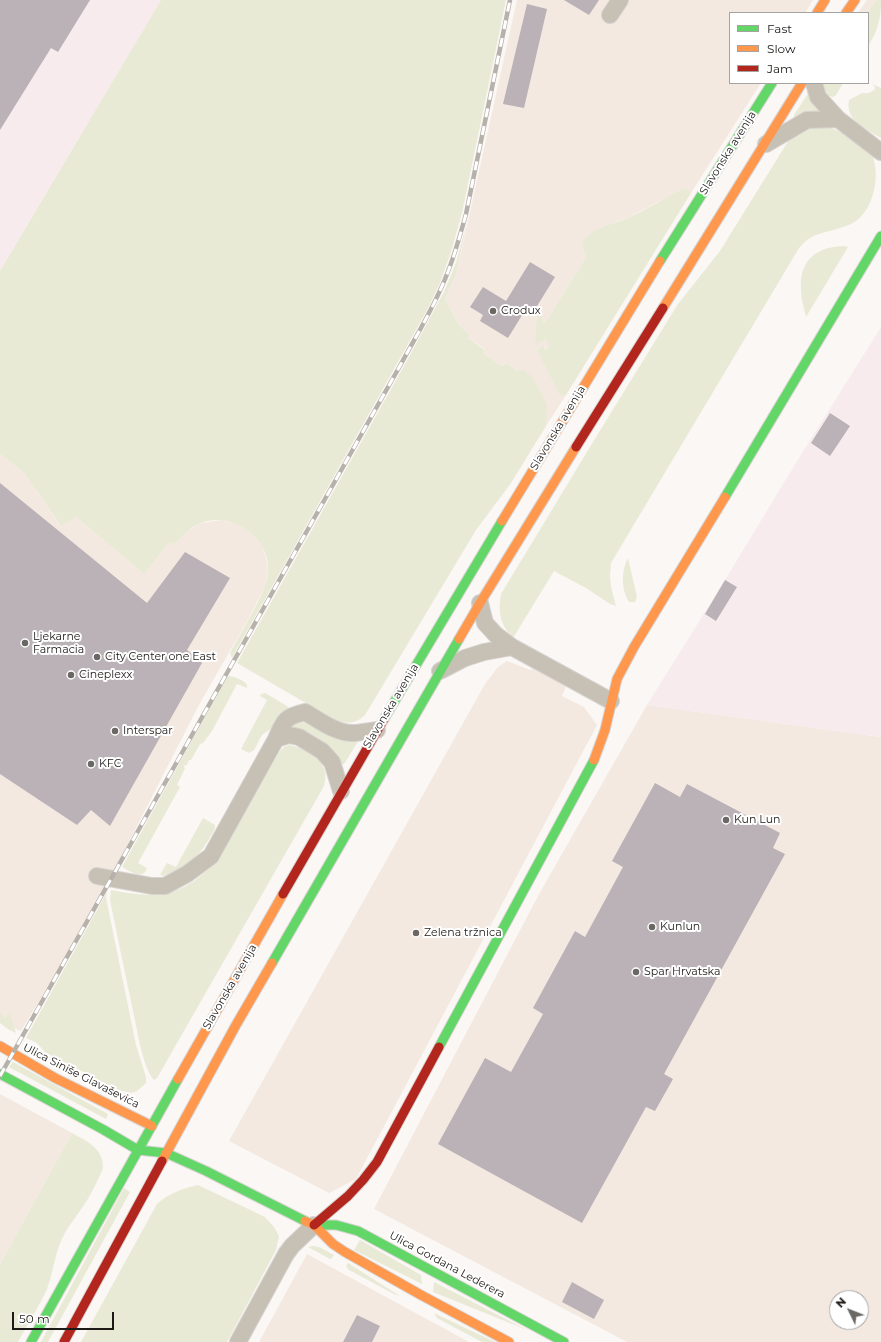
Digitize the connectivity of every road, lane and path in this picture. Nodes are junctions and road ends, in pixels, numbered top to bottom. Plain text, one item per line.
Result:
1 (620, 0) edge
2 (825, 0) edge
3 (855, 0) edge
4 (818, 12) edge
5 (847, 12) edge
6 (610, 14) dead end
7 (771, 84) edge
8 (801, 84) edge
9 (814, 84) edge
10 (838, 119) junction
11 (765, 145) junction
12 (881, 152) edge
13 (881, 236) edge
14 (480, 603) junction
15 (512, 647) junction
16 (440, 671) junction
17 (611, 701) junction
18 (377, 730) junction
19 (276, 739) junction
20 (341, 791) junction
21 (97, 876) dead end
22 (0, 1046) edge
23 (0, 1074) edge
24 (153, 1129) junction
25 (138, 1150) junction
26 (164, 1150) junction
27 (350, 1196) junction
28 (347, 1206) dead end
29 (349, 1218) dead end
30 (314, 1225) junction
31 (358, 1231) junction
32 (31, 1342) edge
33 (64, 1342) edge
34 (238, 1342) edge
35 (509, 1342) edge
36 (564, 1342) edge

1 - 6 street
2 - 4 main road
3 - 5 main road
7 - 18 main road, Slavonska avenija
8 - 11 main road
9 - 10 street
10 - 11 street
10 - 12 street
11 - 14 main road
13 - 17 main road
14 - 15 street
14 - 16 main road
15 - 16 street
15 - 17 street
16 - 26 main road
17 - 27 main road
18 - 19 street
18 - 20 main road, Slavonska avenija
19 - 20 street
19 - 21 street
20 - 24 main road, Slavonska avenija
22 - 24 main road, Ulica Siniše Glavaševića
23 - 25 main road
24 - 25 main road, Slavonska avenija
25 - 26 main road, Ulica Gordana Lederera
25 - 32 main road, Slavonska avenija
26 - 30 main road, Ulica Gordana Lederera
26 - 33 main road
27 - 28 main road
27 - 30 main road
29 - 31 main road
30 - 31 main road, Ulica Gordana Lederera
30 - 34 street
30 - 35 main road, Ulica Gordana Lederera
31 - 36 main road, Ulica Gordana Lederera

